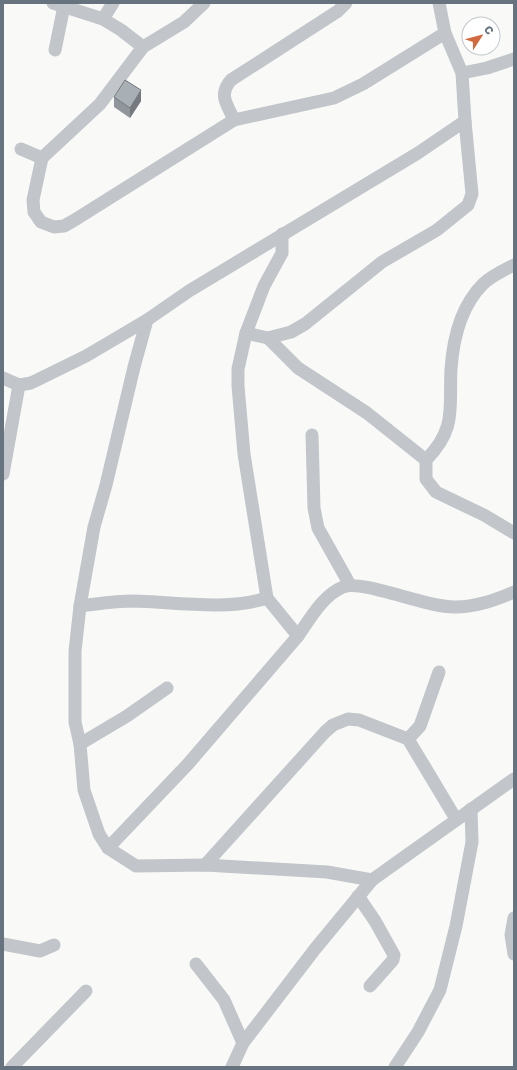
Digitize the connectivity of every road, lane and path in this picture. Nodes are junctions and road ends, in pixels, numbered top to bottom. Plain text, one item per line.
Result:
1 (113, 3) edge
2 (204, 3) edge
3 (346, 3) edge
4 (439, 3) edge
5 (59, 4) edge
6 (103, 19) junction
7 (445, 33) junction
8 (143, 47) junction
9 (55, 50) dead end
10 (514, 59) edge
11 (462, 73) junction
12 (234, 120) junction
13 (465, 121) junction
14 (21, 148) dead end
15 (42, 158) junction
16 (282, 234) junction
17 (514, 265) edge
18 (147, 320) junction
19 (246, 334) junction
20 (268, 338) junction
21 (3, 378) edge
22 (19, 385) junction
23 (312, 435) dead end
24 (426, 460) junction
25 (3, 474) edge
26 (514, 533) edge
27 (350, 585) junction
28 (514, 592) edge
29 (267, 598) junction
30 (80, 606) junction
31 (298, 636) junction
32 (439, 672) dead end
33 (167, 688) dead end
34 (408, 739) junction
35 (80, 744) junction
36 (514, 779) edge
37 (471, 809) junction
38 (456, 819) junction
39 (108, 848) junction
40 (205, 864) junction
41 (372, 880) junction
42 (358, 896) junction
43 (514, 918) edge
44 (3, 944) edge
45 (54, 945) dead end
46 (514, 954) edge
47 (196, 964) dead end
48 (370, 986) dead end
49 (86, 991) dead end
50 (243, 1043) junction
51 (3, 1064) edge
52 (12, 1067) edge
53 (232, 1067) edge
54 (394, 1067) edge

1 - 6 lane
2 - 8 lane
3 - 12 lane
4 - 7 lane
5 - 6 lane
5 - 9 lane
6 - 8 lane
7 - 11 lane
7 - 12 lane
8 - 15 lane
10 - 11 lane
11 - 13 lane
12 - 15 lane
13 - 16 lane
13 - 20 lane
14 - 15 lane
16 - 18 lane
16 - 19 lane
17 - 24 lane
18 - 22 lane
18 - 30 lane
19 - 20 lane
19 - 29 lane
20 - 24 lane
21 - 22 lane
22 - 25 lane
23 - 27 lane
24 - 26 lane
27 - 28 lane
27 - 31 lane
29 - 30 lane
29 - 31 lane
30 - 35 lane
31 - 39 lane
32 - 34 lane
33 - 35 lane
34 - 38 lane
34 - 40 lane
35 - 39 lane
36 - 37 lane
37 - 38 lane
37 - 54 lane
38 - 41 lane
39 - 40 lane
40 - 41 lane
41 - 42 lane
42 - 48 lane
42 - 50 lane
43 - 46 lane
44 - 45 lane
47 - 50 lane
49 - 52 lane
50 - 53 lane
51 - 52 lane

